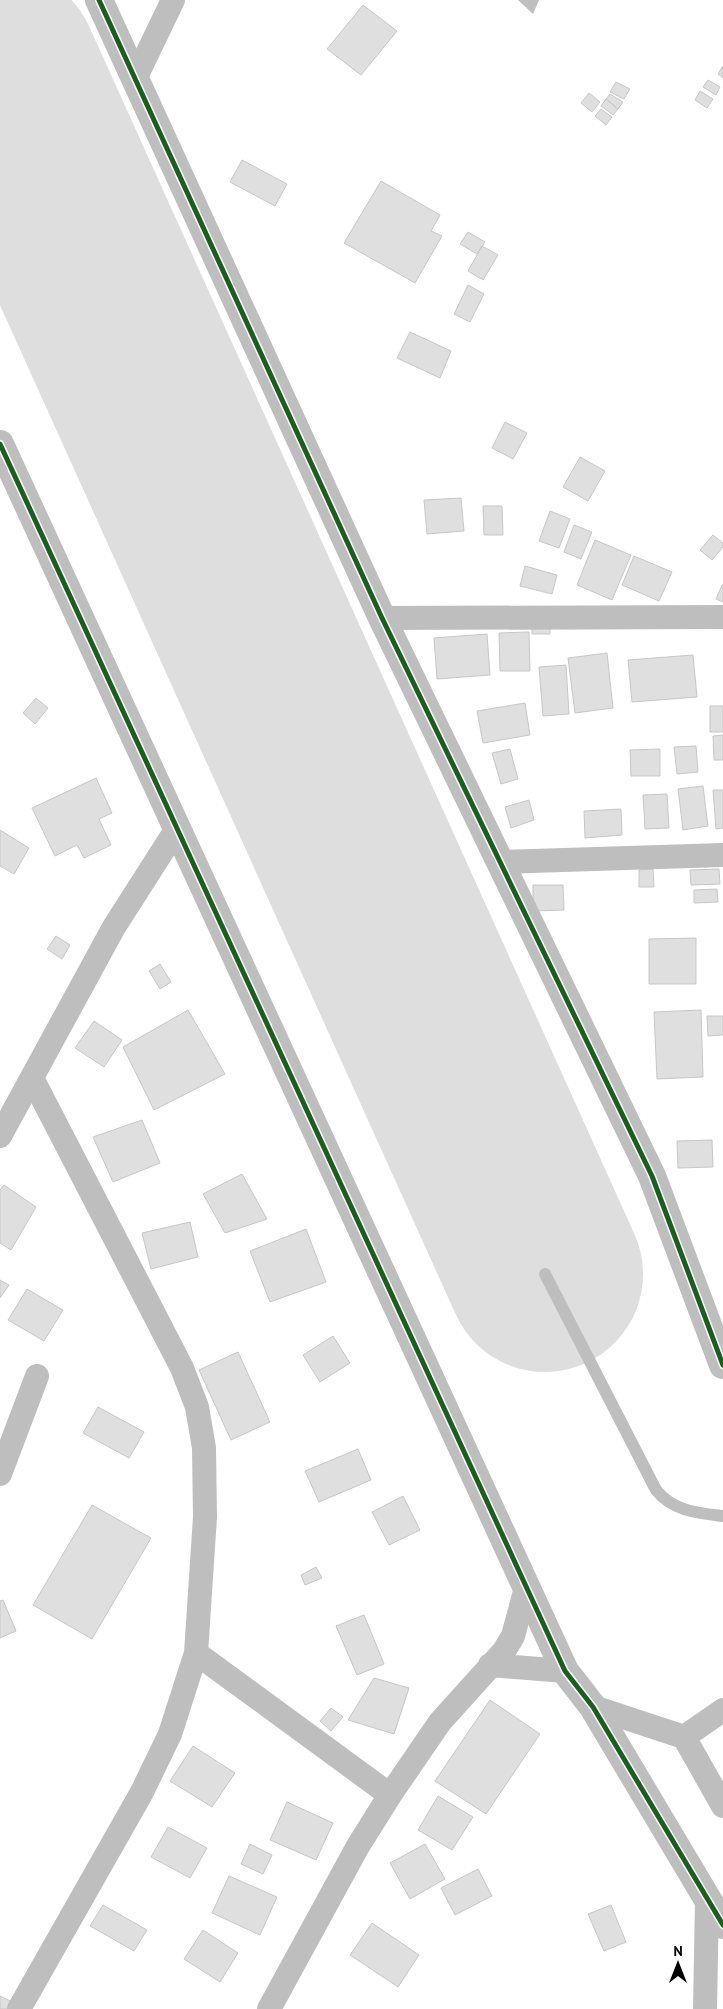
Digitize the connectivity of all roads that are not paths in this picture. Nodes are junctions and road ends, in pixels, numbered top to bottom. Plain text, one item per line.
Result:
1 (99, 0) edge
2 (173, 0) edge
3 (135, 79) junction
4 (0, 444) edge
5 (723, 617) edge
6 (382, 618) junction
7 (176, 830) junction
8 (723, 855) edge
9 (500, 862) junction
10 (32, 1078) junction
11 (0, 1136) edge
12 (546, 1274) dead end
13 (723, 1365) edge
14 (37, 1376) dead end
15 (0, 1474) edge
16 (723, 1516) edge
17 (526, 1588) junction
18 (196, 1653) junction
19 (490, 1665) junction
20 (565, 1671) junction
21 (593, 1706) junction
22 (723, 1710) edge
23 (684, 1737) junction
24 (390, 1795) junction
25 (723, 1806) edge
26 (707, 1899) junction
27 (723, 1925) edge
28 (19, 2009) edge
29 (269, 2009) edge
30 (705, 2009) edge

1 - 3 street
2 - 3 street
3 - 6 street
4 - 7 street
5 - 6 street
6 - 9 street
7 - 10 street
7 - 17 street
8 - 9 street
9 - 13 street
10 - 11 street
10 - 18 street
12 - 16 lane
14 - 15 street
17 - 19 street
17 - 20 street
18 - 24 street
18 - 28 street
19 - 20 street
19 - 24 street
20 - 21 street
21 - 23 street
21 - 26 street
22 - 23 street
23 - 25 street
24 - 29 street
26 - 27 street
26 - 30 street

